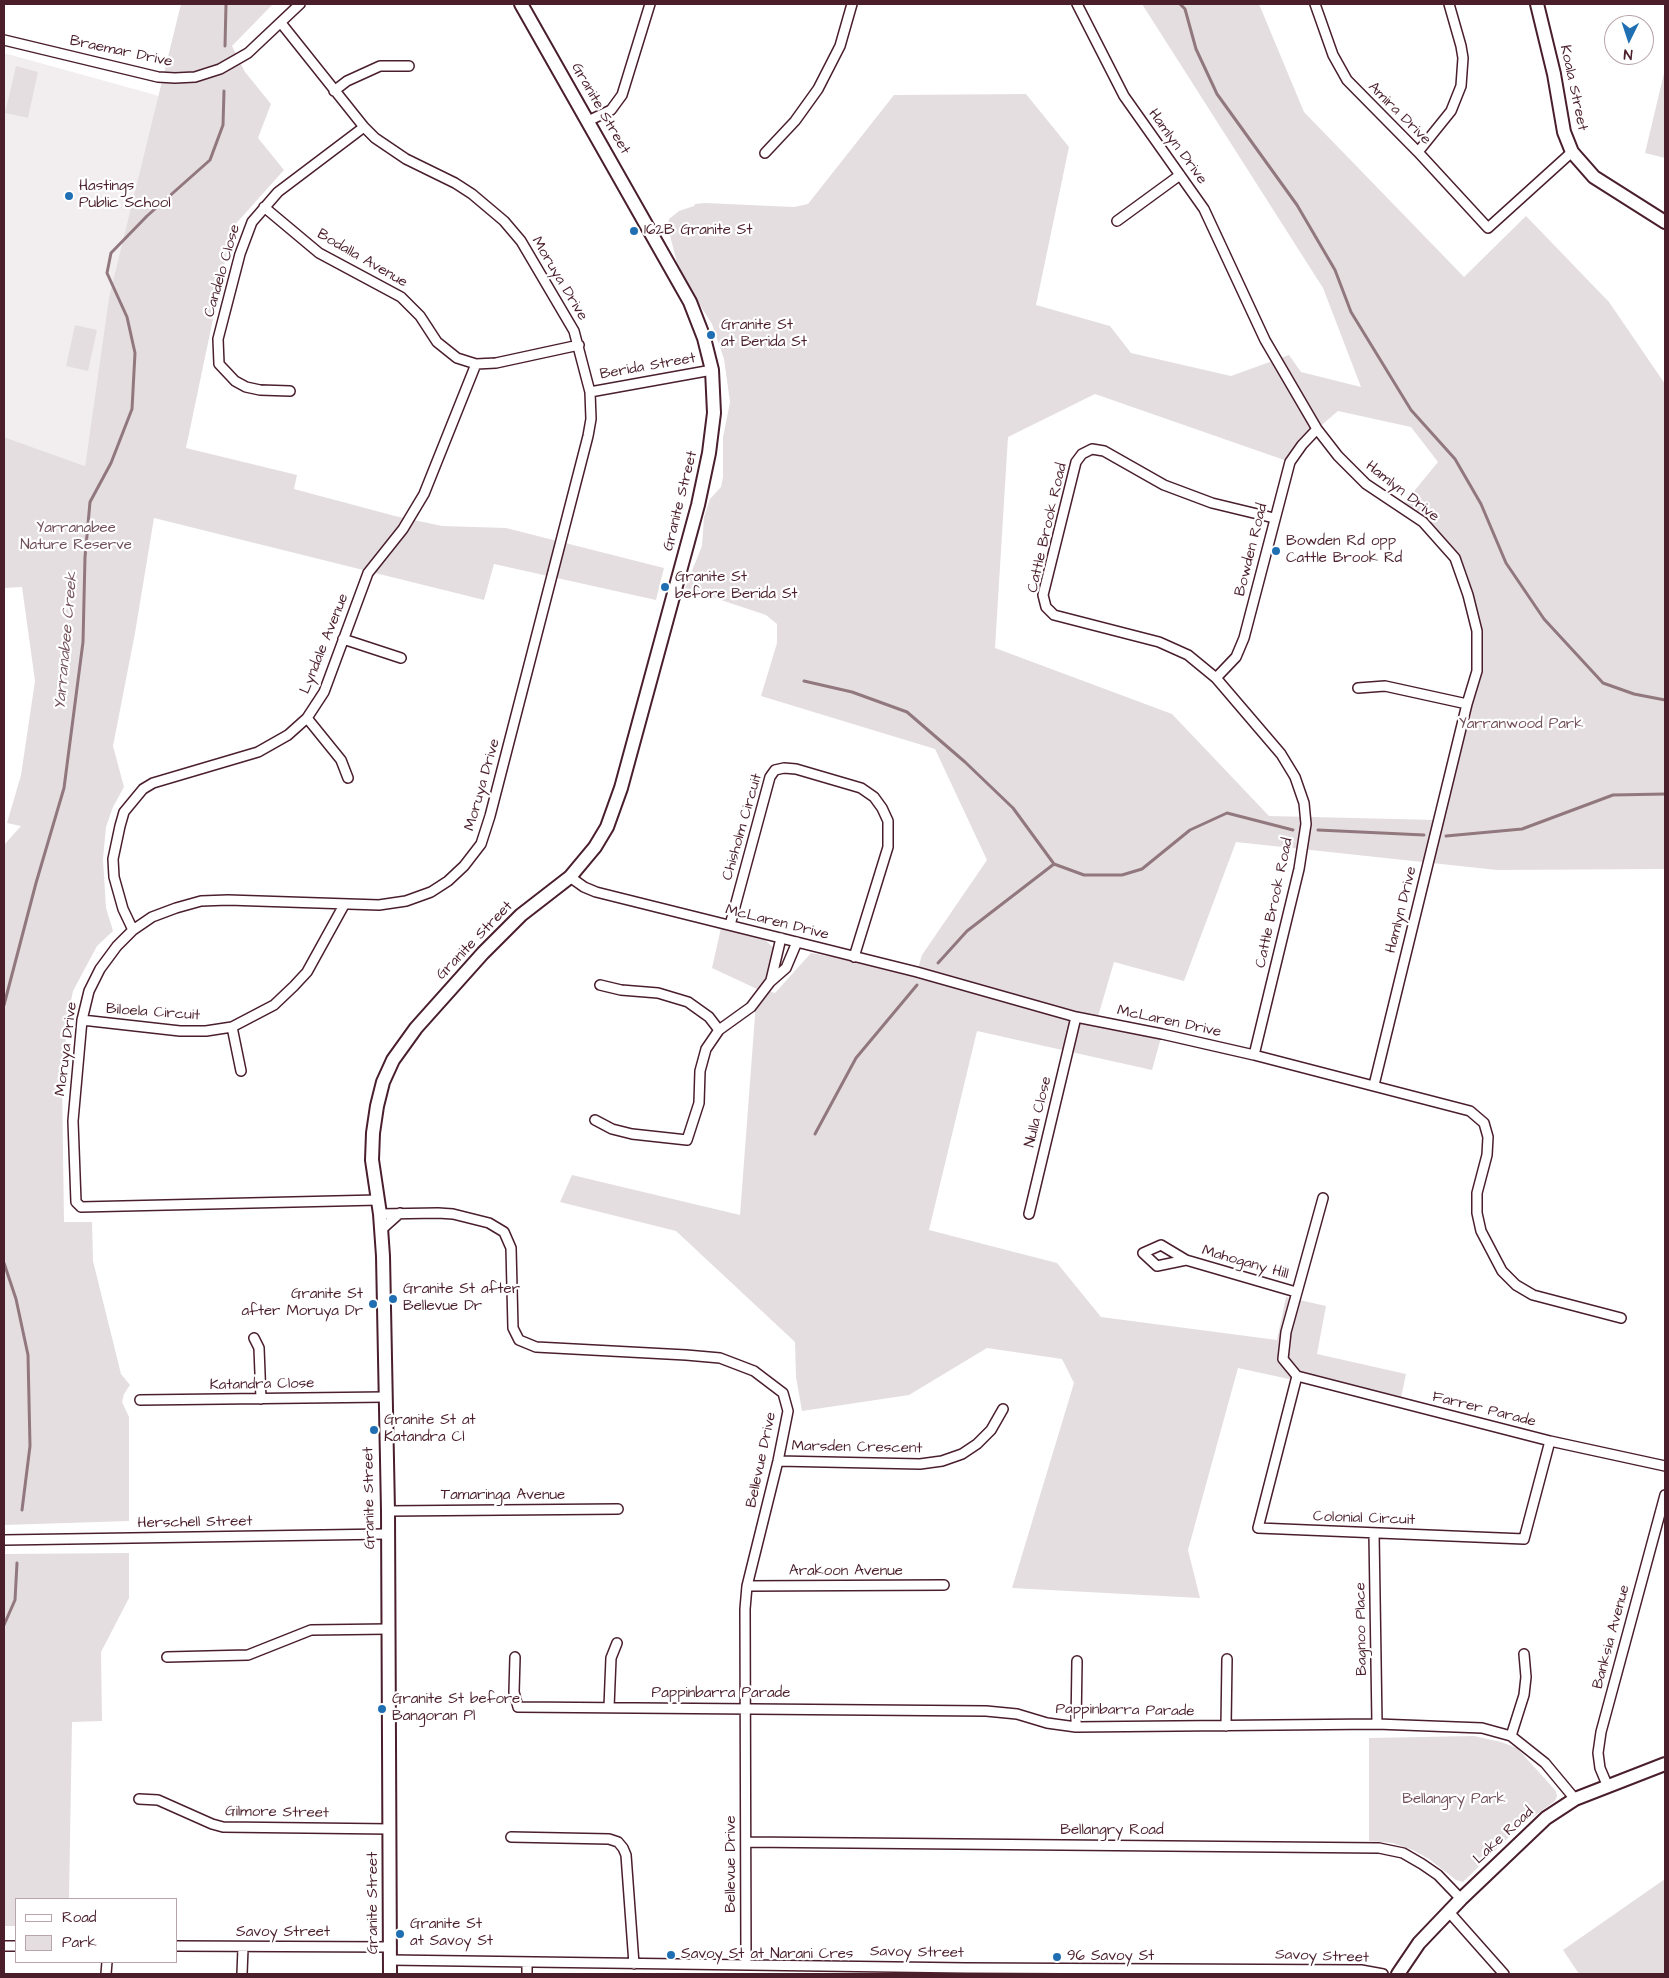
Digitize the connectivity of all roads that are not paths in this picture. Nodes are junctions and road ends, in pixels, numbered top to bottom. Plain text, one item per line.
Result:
1 (300, 4) edge
2 (521, 4) edge
3 (650, 4) edge
4 (852, 4) edge
5 (1076, 4) edge
6 (1314, 4) edge
7 (1450, 4) edge
8 (1536, 4) edge
9 (281, 22) junction
10 (4, 40) edge
11 (409, 66) dead end
12 (334, 91) junction
13 (588, 121) junction
14 (364, 127) junction
15 (1418, 152) junction
16 (1572, 152) junction
17 (765, 153) dead end
18 (1180, 176) junction
19 (264, 207) junction
20 (1117, 221) dead end
21 (1665, 222) edge
22 (579, 345) junction
23 (476, 364) junction
24 (712, 370) junction
25 (290, 391) dead end
26 (590, 392) junction
27 (1317, 429) junction
28 (1274, 518) junction
29 (344, 639) junction
30 (401, 658) dead end
31 (1216, 678) junction
32 (1358, 688) dead end
33 (1467, 704) junction
34 (307, 718) junction
35 (348, 778) dead end
36 (570, 877) junction
37 (344, 905) junction
38 (730, 925) junction
39 (133, 930) junction
40 (782, 938) junction
41 (797, 942) junction
42 (854, 957) junction
43 (770, 982) junction
44 (600, 985) dead end
45 (1076, 1017) junction
46 (82, 1020) junction
47 (232, 1027) junction
48 (719, 1030) junction
49 (1254, 1055) junction
50 (241, 1072) dead end
51 (1374, 1085) junction
52 (595, 1120) dead end
53 (1323, 1198) dead end
54 (378, 1200) junction
55 (380, 1214) junction
56 (400, 1214) junction
57 (1029, 1214) dead end
58 (381, 1230) junction
59 (1186, 1260) dead end
60 (1296, 1292) junction
61 (1621, 1318) dead end
62 (254, 1338) dead end
63 (1297, 1376) junction
64 (385, 1397) junction
65 (261, 1399) junction
66 (140, 1400) dead end
67 (1003, 1409) dead end
68 (1550, 1440) junction
69 (778, 1461) junction
70 (1665, 1466) edge
71 (1665, 1494) edge
72 (618, 1509) dead end
73 (388, 1511) junction
74 (1374, 1533) junction
75 (387, 1534) junction
76 (4, 1540) edge
77 (944, 1585) dead end
78 (748, 1586) junction
79 (388, 1629) junction
80 (617, 1643) dead end
81 (1524, 1654) dead end
82 (168, 1657) dead end
83 (515, 1657) dead end
84 (1227, 1660) dead end
85 (1077, 1661) dead end
86 (609, 1707) junction
87 (745, 1708) junction
88 (1377, 1724) junction
89 (1226, 1726) junction
90 (1076, 1727) junction
91 (1511, 1736) junction
92 (1665, 1764) edge
93 (1608, 1787) junction
94 (139, 1799) dead end
95 (1575, 1800) junction
96 (390, 1829) junction
97 (511, 1837) dead end
98 (746, 1842) junction
99 (1461, 1899) junction
100 (1449, 1912) junction
101 (178, 1946) edge
102 (391, 1947) junction
103 (242, 1948) junction
104 (390, 1960) junction
105 (527, 1962) junction
106 (634, 1964) junction
107 (746, 1965) junction
108 (966, 1971) edge
109 (242, 1974) edge
110 (390, 1974) edge
111 (527, 1974) edge
112 (1383, 1974) edge
113 (1398, 1974) edge
114 (1504, 1974) edge

1 - 9 street, Braemar Drive
2 - 13 street, Granite Street
3 - 13 street
4 - 17 street
5 - 18 street, Hamlyn Drive
6 - 15 street, Amira Drive
7 - 15 street
8 - 16 street, Koala Street
9 - 10 street, Braemar Drive
9 - 12 street, Moruya Drive
11 - 12 street
12 - 14 street, Moruya Drive
13 - 24 street, Granite Street
14 - 19 street, Candelo Close
14 - 22 street, Moruya Drive
15 - 16 street, Amira Drive
16 - 21 street, Koala Street
18 - 20 street
18 - 27 street, Hamlyn Drive
19 - 23 street, Bodalla Avenue
19 - 25 street, Candelo Close
22 - 23 street, Bodalla Avenue
22 - 26 street, Moruya Drive
23 - 29 street, Lyndale Avenue
24 - 26 street, Berida Street
24 - 36 street, Granite Street
26 - 37 street, Moruya Drive
27 - 28 street, Bowden Road
27 - 33 street, Hamlyn Drive
28 - 31 street, Bowden Road
28 - 31 street, Cattle Brook Road
29 - 30 street
29 - 34 street, Lyndale Avenue
31 - 49 street, Cattle Brook Road
32 - 33 street
33 - 51 street, Hamlyn Drive
34 - 35 street
34 - 39 street, Lyndale Avenue
36 - 38 street, McLaren Drive
36 - 54 street, Granite Street
37 - 39 street, Moruya Drive
37 - 47 street, Biloela Circuit
38 - 40 street, McLaren Drive
38 - 42 street, Chisholm Circuit
39 - 46 street, Moruya Drive
40 - 41 street, McLaren Drive
40 - 43 street
41 - 42 street, McLaren Drive
41 - 43 street
42 - 45 street, McLaren Drive
43 - 48 street
44 - 48 street
45 - 49 street, McLaren Drive
45 - 57 street, Nulla Close
46 - 47 street, Biloela Circuit
46 - 54 street, Moruya Drive
47 - 50 street
48 - 52 street
49 - 51 street, McLaren Drive
51 - 61 street, McLaren Drive
53 - 60 street, Mahogany Hill
54 - 55 street, Granite Street
55 - 56 street, Bellevue Drive
55 - 58 street, Granite Street
56 - 58 street
56 - 69 street, Bellevue Drive
58 - 64 street, Granite Street
59 - 60 street, Mahogany Hill
60 - 63 street, Mahogany Hill
62 - 65 street
63 - 68 street, Farrer Parade
63 - 74 street, Colonial Circuit
64 - 65 street, Katandra Close
64 - 73 street, Granite Street
65 - 66 street, Katandra Close
67 - 69 street, Marsden Crescent
68 - 70 street, Farrer Parade
68 - 74 street, Colonial Circuit
69 - 78 street, Bellevue Drive
71 - 93 street, Banksia Avenue
72 - 73 street, Tamaringa Avenue
73 - 75 street, Granite Street
74 - 88 street, Bagnoo Place
75 - 76 street, Herschell Street
75 - 79 street, Granite Street
77 - 78 street, Arakoon Avenue
78 - 87 street, Bellevue Drive
79 - 82 street
79 - 96 street, Granite Street
80 - 86 street
81 - 91 street
83 - 86 street, Pappinbarra Parade
84 - 89 street
85 - 90 street
86 - 87 street, Pappinbarra Parade
87 - 90 street, Pappinbarra Parade
87 - 98 street, Bellevue Drive
88 - 89 street, Pappinbarra Parade
88 - 91 street, Pappinbarra Parade
89 - 90 street, Pappinbarra Parade
91 - 95 street, Pappinbarra Parade
92 - 93 street, Lake Road
93 - 95 street, Lake Road
94 - 96 street, Gilmore Street
95 - 99 street, Lake Road
96 - 102 street, Granite Street
97 - 106 street
98 - 99 street, Bellangry Road
98 - 107 street, Bellevue Drive
99 - 100 street, Lake Road
100 - 113 street, Lake Road
100 - 114 street
101 - 103 street, Savoy Street
102 - 103 street, Savoy Street
102 - 104 street, Granite Street
103 - 109 street
104 - 105 street, Savoy Street
104 - 110 street, Granite Street
105 - 106 street, Savoy Street
105 - 111 street
106 - 107 street, Savoy Street
107 - 108 street, Savoy Street
108 - 112 street, Savoy Street

